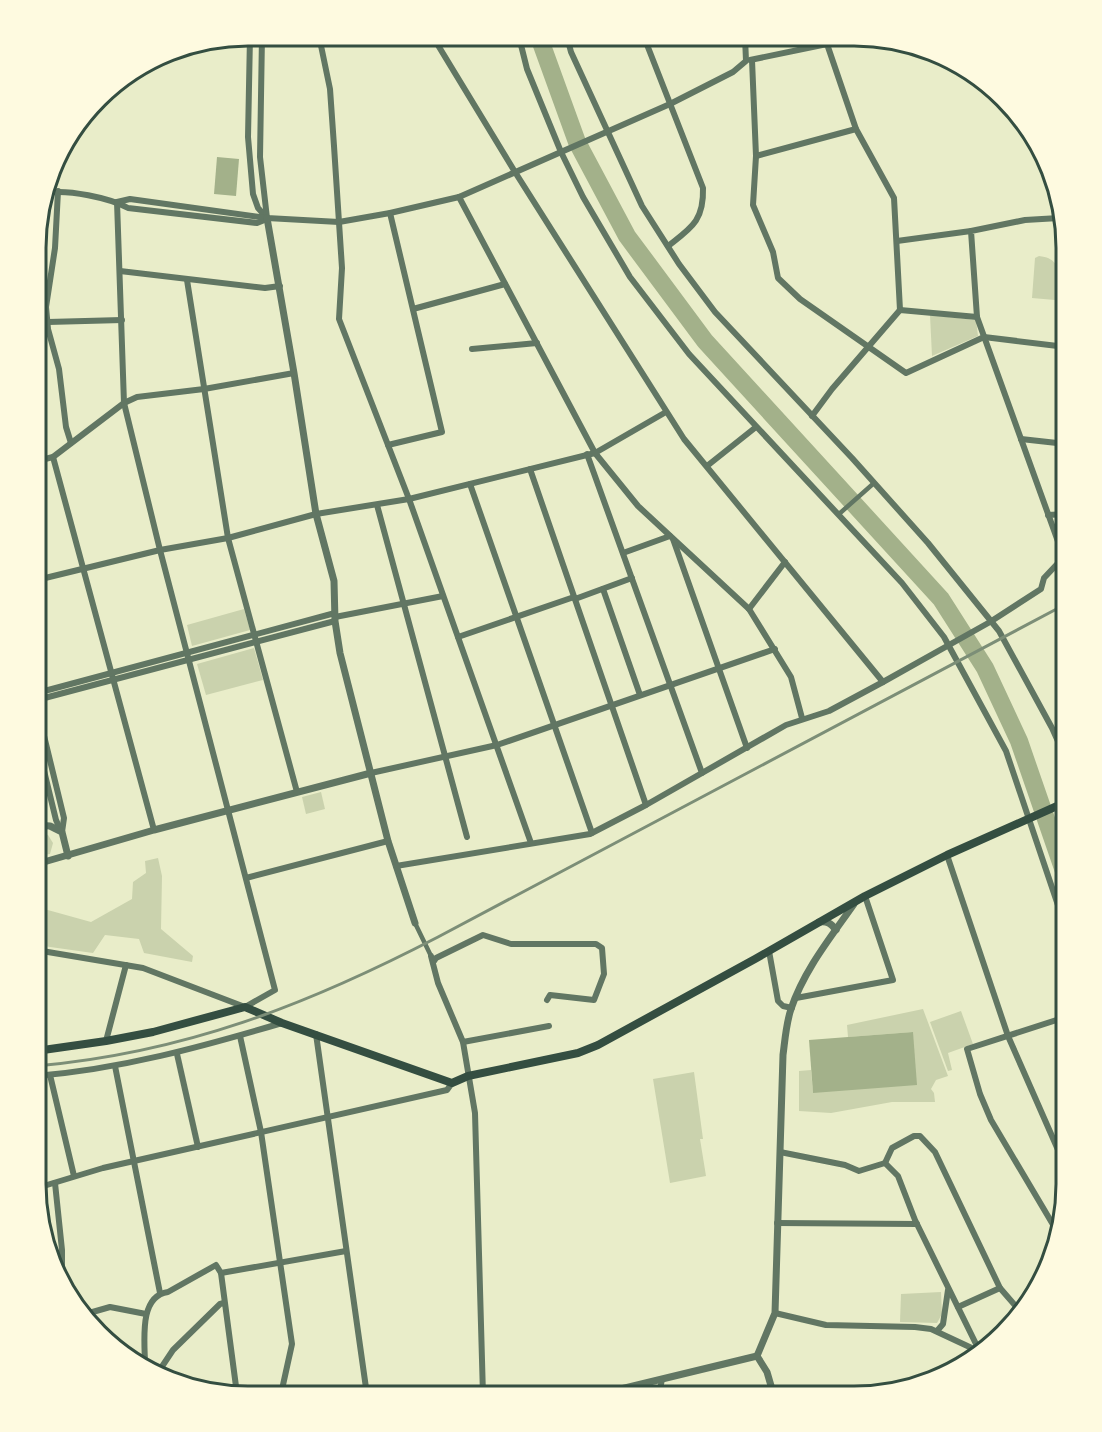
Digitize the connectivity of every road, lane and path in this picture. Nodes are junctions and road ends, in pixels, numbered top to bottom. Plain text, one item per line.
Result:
1 (250, 46) edge
2 (262, 46) edge
3 (322, 46) edge
4 (438, 46) edge
5 (521, 46) edge
6 (570, 46) edge
7 (647, 46) edge
8 (746, 46) edge
9 (806, 46) edge
10 (828, 46) edge
11 (749, 60) junction
12 (670, 104) junction
13 (856, 129) junction
14 (607, 133) junction
15 (561, 152) junction
16 (756, 156) junction
17 (515, 172) junction
18 (58, 191) junction
19 (54, 192) edge
20 (459, 197) junction
21 (117, 202) junction
22 (390, 213) junction
23 (267, 218) junction
24 (1053, 218) edge
25 (339, 222) junction
26 (971, 231) junction
27 (897, 241) junction
28 (668, 246) junction
29 (120, 271) junction
30 (188, 280) junction
31 (505, 284) junction
32 (280, 286) junction
33 (413, 309) junction
34 (900, 310) junction
35 (977, 317) junction
36 (122, 320) junction
37 (48, 322) junction
38 (984, 337) junction
39 (537, 343) junction
40 (869, 346) junction
41 (1056, 346) edge
42 (472, 349) dead end
43 (294, 373) junction
44 (204, 389) junction
45 (124, 403) junction
46 (666, 412) junction
47 (812, 416) junction
48 (756, 427) junction
49 (1022, 439) junction
50 (1056, 442) edge
51 (71, 443) junction
52 (388, 445) junction
53 (595, 453) junction
54 (587, 454) junction
55 (53, 457) junction
56 (46, 459) edge
57 (706, 466) junction
58 (530, 469) junction
59 (874, 483) junction
60 (470, 484) junction
61 (409, 499) junction
62 (377, 505) junction
63 (316, 514) junction
64 (839, 514) junction
65 (1048, 515) junction
66 (1056, 515) edge
67 (1056, 536) edge
68 (671, 537) junction
69 (228, 538) junction
70 (160, 550) junction
71 (623, 552) junction
72 (785, 562) junction
73 (1056, 566) edge
74 (85, 569) junction
75 (46, 578) edge
76 (632, 578) junction
77 (603, 589) junction
78 (443, 596) junction
79 (574, 598) junction
80 (404, 604) junction
81 (749, 609) junction
82 (516, 616) junction
83 (335, 617) junction
84 (989, 622) junction
85 (458, 637) junction
86 (257, 638) junction
87 (950, 645) junction
88 (775, 650) junction
89 (186, 652) junction
90 (189, 661) junction
91 (719, 670) junction
92 (113, 676) junction
93 (883, 682) junction
94 (671, 686) junction
95 (46, 691) edge
96 (640, 695) junction
97 (46, 697) edge
98 (611, 705) junction
99 (802, 718) junction
100 (554, 725) junction
101 (1055, 736) edge
102 (46, 744) edge
103 (497, 745) junction
104 (747, 748) junction
105 (446, 758) junction
106 (371, 773) junction
107 (702, 773) junction
108 (46, 779) edge
109 (297, 792) junction
110 (646, 805) junction
111 (1055, 807) edge
112 (229, 810) junction
113 (1032, 817) junction
114 (46, 826) edge
115 (154, 830) junction
116 (62, 832) junction
117 (592, 833) junction
118 (467, 837) dead end
119 (388, 842) junction
120 (531, 843) junction
121 (947, 855) junction
122 (68, 856) junction
123 (46, 862) edge
124 (396, 866) junction
125 (246, 878) junction
126 (1055, 894) edge
127 (865, 896) junction
128 (856, 901) junction
129 (819, 922) junction
130 (415, 923) joint
131 (836, 930) junction
132 (769, 951) junction
133 (46, 952) edge
134 (432, 958) junction
135 (126, 966) junction
136 (796, 998) junction
137 (547, 1000) dead end
138 (244, 1007) junction
139 (792, 1008) junction
140 (1055, 1021) edge
141 (282, 1023) junction
142 (549, 1026) dead end
143 (316, 1034) junction
144 (240, 1036) junction
145 (1008, 1036) junction
146 (106, 1041) junction
147 (463, 1042) junction
148 (46, 1049) edge
149 (177, 1054) junction
150 (115, 1066) junction
151 (46, 1075) edge
152 (51, 1075) junction
153 (468, 1076) junction
154 (452, 1083) junction
155 (328, 1117) junction
156 (261, 1132) junction
157 (1055, 1143) edge
158 (198, 1147) junction
159 (780, 1152) junction
160 (135, 1162) junction
161 (885, 1163) junction
162 (74, 1176) junction
163 (55, 1183) junction
164 (46, 1185) edge
165 (777, 1223) junction
166 (1052, 1223) edge
167 (917, 1224) junction
168 (346, 1251) junction
169 (62, 1261) edge
170 (280, 1262) junction
171 (221, 1273) junction
172 (1000, 1288) junction
173 (948, 1289) junction
174 (160, 1293) junction
175 (224, 1303) junction
176 (1014, 1305) edge
177 (958, 1307) junction
178 (93, 1312) edge
179 (775, 1313) junction
180 (146, 1314) junction
181 (937, 1331) junction
182 (975, 1344) edge
183 (972, 1347) edge
184 (757, 1356) junction
185 (145, 1357) edge
186 (162, 1366) edge
187 (662, 1379) junction
188 (236, 1385) edge
189 (283, 1386) edge
190 (366, 1386) edge
191 (483, 1386) edge
192 (633, 1386) edge
193 (661, 1386) edge
194 (771, 1386) edge

1 - 23 street
2 - 23 street
3 - 25 street
4 - 17 street
5 - 15 street
6 - 14 street
7 - 12 street
8 - 11 street
9 - 11 street
10 - 13 street
11 - 12 street
11 - 16 street
12 - 14 street
12 - 28 street
13 - 16 street
13 - 27 street
14 - 15 street
14 - 28 street
15 - 17 street
15 - 48 street
16 - 40 street
17 - 20 street
17 - 46 street
18 - 19 street
18 - 21 street
18 - 37 street
20 - 22 street
20 - 31 street
21 - 23 street
21 - 29 street
22 - 25 street
22 - 33 street
23 - 25 street
23 - 32 street
24 - 26 street
25 - 52 street
26 - 27 street
26 - 35 street
27 - 34 street
28 - 47 street
29 - 30 street
29 - 36 street
30 - 32 street
30 - 44 street
31 - 33 street
31 - 39 street
32 - 43 street
33 - 52 street
34 - 35 street
34 - 40 street
35 - 38 street
36 - 37 street
36 - 45 street
37 - 51 street
38 - 40 street
38 - 41 street
38 - 49 street
39 - 42 street
39 - 53 street
40 - 47 street
43 - 44 street
43 - 63 street
44 - 45 street
44 - 69 street
45 - 51 street
45 - 70 street
46 - 53 street
46 - 57 street
47 - 59 street
48 - 57 street
48 - 64 street
49 - 50 street
49 - 65 street
51 - 55 street
52 - 61 street
53 - 54 street
53 - 68 street
54 - 58 street
54 - 71 street
55 - 56 street
55 - 74 street
57 - 72 street
58 - 60 street
58 - 79 street
59 - 64 street
59 - 84 street
60 - 61 street
60 - 82 street
61 - 62 street
61 - 78 street
62 - 63 street
62 - 80 street
63 - 69 street
63 - 83 street
64 - 87 street
65 - 66 street
65 - 67 street
68 - 71 street
68 - 81 street
68 - 91 street
69 - 70 street
69 - 86 street
70 - 74 street
70 - 89 street
71 - 76 street
72 - 81 street
72 - 93 street
73 - 84 street
74 - 75 street
74 - 92 street
76 - 77 street
76 - 94 street
77 - 79 street
77 - 96 street
78 - 80 street
78 - 85 street
79 - 82 street
79 - 98 street
80 - 83 street
80 - 105 street
81 - 88 street
82 - 85 street
82 - 100 street
83 - 86 street
83 - 106 street
84 - 87 street
84 - 101 street
85 - 103 street
86 - 89 street
86 - 90 street
86 - 109 street
87 - 93 street
87 - 113 street
88 - 91 street
88 - 99 street
89 - 90 street
89 - 92 street
90 - 92 street
90 - 112 street
91 - 94 street
91 - 104 street
92 - 95 street
92 - 97 street
92 - 115 street
93 - 99 street
94 - 96 street
94 - 107 street
96 - 98 street
98 - 100 street
98 - 110 street
99 - 104 street
100 - 103 street
100 - 117 street
102 - 116 street
103 - 105 street
103 - 120 street
104 - 107 street
105 - 106 street
105 - 118 street
106 - 109 street
106 - 119 street
107 - 110 street
108 - 116 street
109 - 112 street
110 - 117 street
111 - 113 main road
112 - 115 street
112 - 125 street
113 - 121 main road
113 - 126 street
114 - 116 street
115 - 122 street
116 - 122 street
117 - 120 street
119 - 124 street
119 - 125 street
120 - 124 street
121 - 127 main road
121 - 145 street
122 - 123 street
124 - 130 street
125 - 138 street
127 - 128 main road
127 - 136 street
128 - 129 main road
128 - 131 street
129 - 131 street
129 - 132 main road
130 - 134 street
131 - 136 street
132 - 139 street
132 - 153 main road
133 - 135 street
134 - 137 street
134 - 147 street
135 - 138 street
135 - 146 street
136 - 139 street
138 - 141 main road
138 - 146 main road
139 - 159 street
140 - 145 street
141 - 143 main road
141 - 144 street
142 - 147 street
143 - 154 main road
143 - 155 street
144 - 149 street
144 - 156 street
145 - 157 street
145 - 166 street
146 - 148 main road
147 - 153 street
149 - 150 street
149 - 158 street
150 - 152 street
150 - 160 street
151 - 152 street
152 - 162 street
153 - 154 main road
153 - 191 street
154 - 155 street
155 - 156 street
155 - 168 street
156 - 158 street
156 - 170 street
158 - 160 street
159 - 161 street
159 - 165 street
160 - 162 street
160 - 174 street
161 - 167 street
161 - 172 street
162 - 163 street
163 - 164 street
163 - 169 street
165 - 167 street
165 - 179 street
167 - 173 street
168 - 170 street
168 - 190 street
170 - 171 street
170 - 189 street
171 - 174 street
171 - 175 street
172 - 176 street
172 - 177 street
173 - 177 street
173 - 181 street
174 - 180 street
175 - 186 street
175 - 188 street
177 - 182 street
178 - 180 street
179 - 181 street
179 - 184 street
180 - 185 street
181 - 183 street
184 - 187 street
184 - 194 street
187 - 192 street
187 - 193 street

